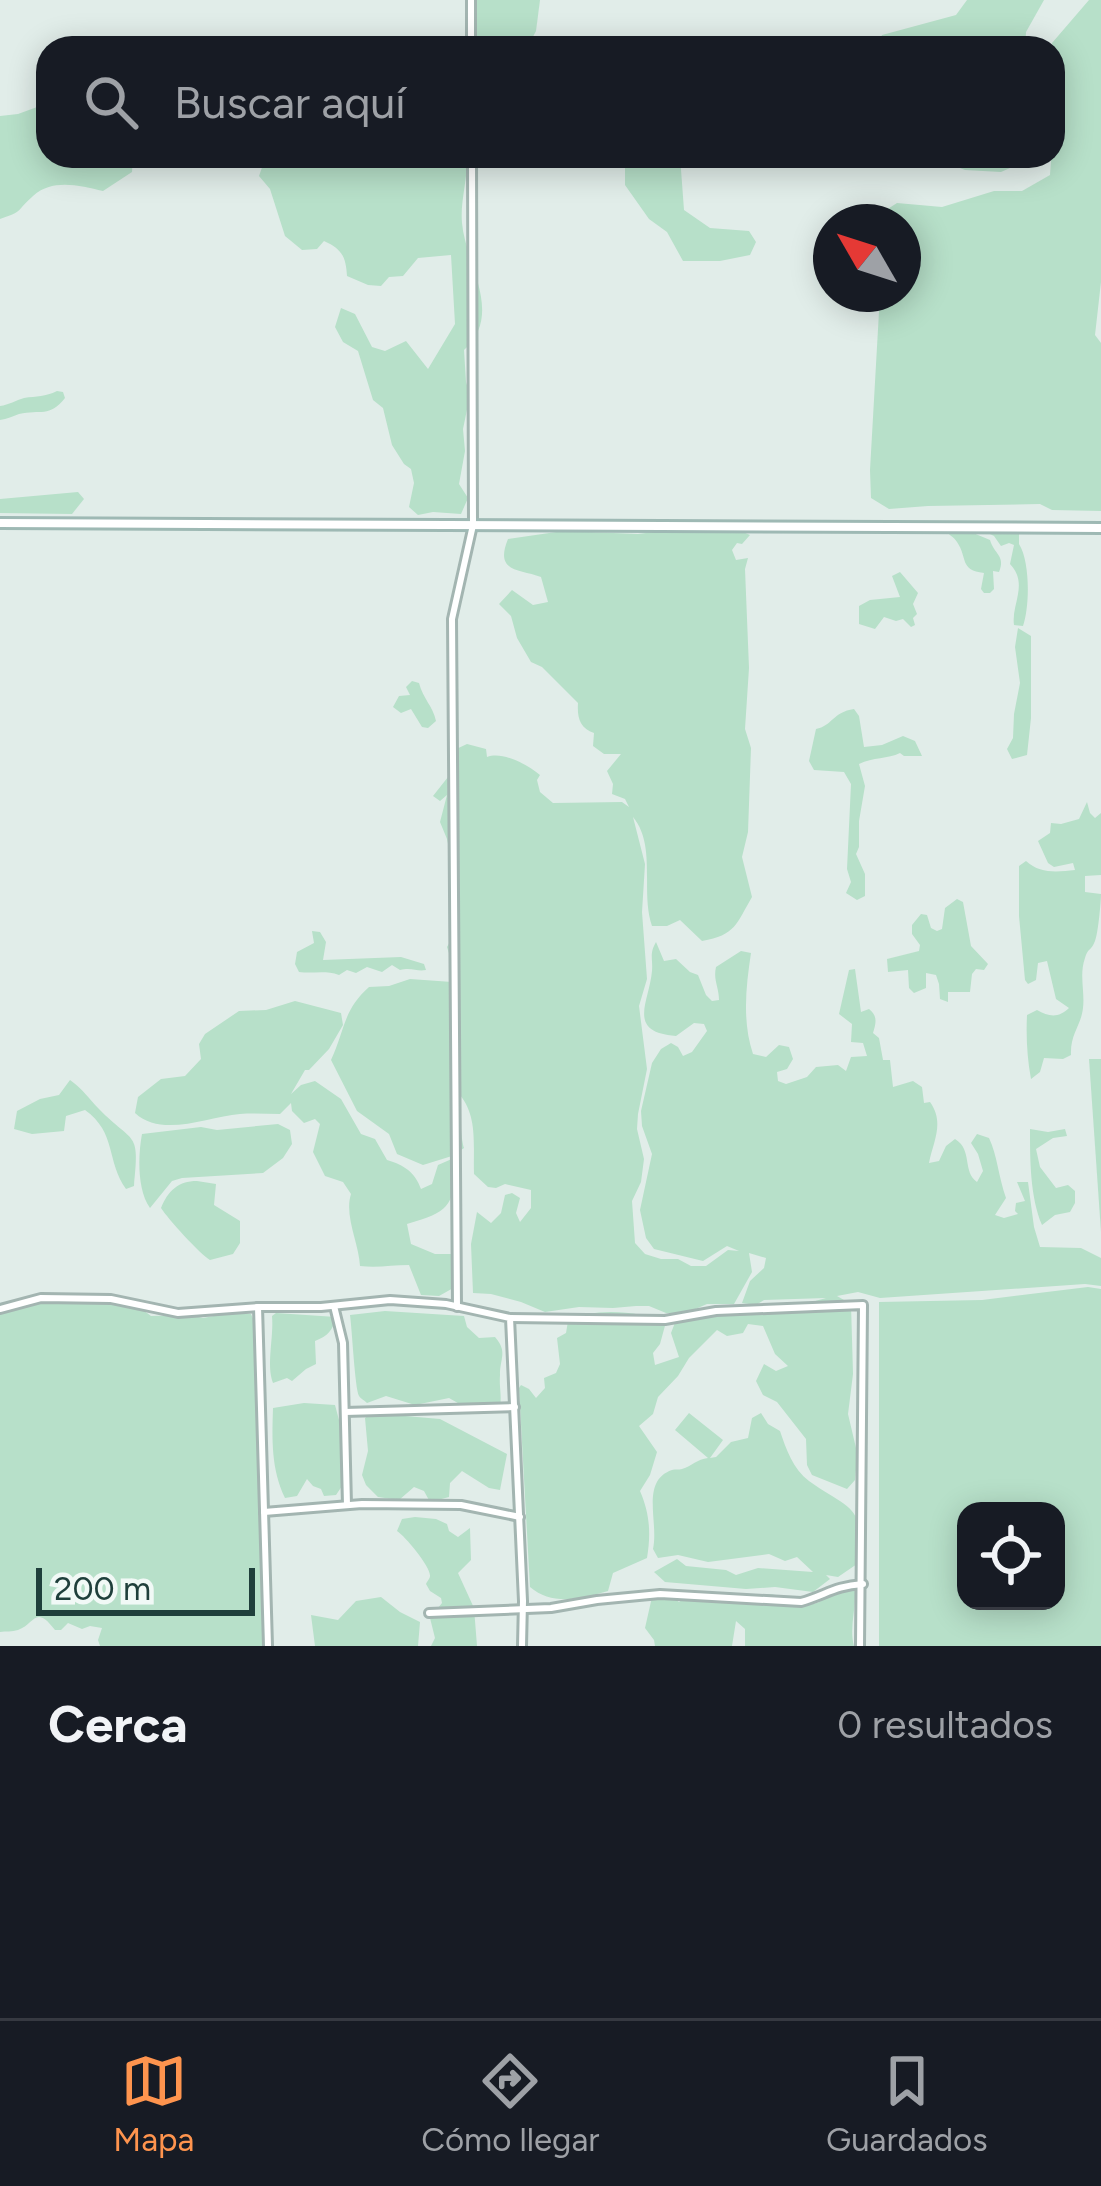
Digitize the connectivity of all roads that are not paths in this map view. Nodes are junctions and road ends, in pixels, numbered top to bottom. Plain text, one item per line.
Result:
1 (471, 0) edge
2 (471, 36) edge
3 (472, 168) edge
4 (0, 523) edge
5 (473, 525) junction
6 (1101, 529) edge
7 (334, 1306) junction
8 (457, 1306) junction
9 (258, 1307) junction
10 (0, 1309) edge
11 (510, 1318) junction
12 (515, 1407) junction
13 (345, 1412) junction
14 (347, 1505) junction
15 (264, 1512) junction
16 (520, 1517) junction
17 (863, 1585) junction
18 (523, 1609) junction
19 (429, 1613) dead end
20 (268, 1646) edge
21 (522, 1646) edge
22 (860, 1646) edge

1 - 2 street
3 - 5 street
4 - 5 street
5 - 6 street
5 - 8 street
7 - 8 street
7 - 9 street
7 - 13 street
8 - 11 street
9 - 10 street
9 - 15 street
11 - 12 street
11 - 17 street
12 - 13 street
12 - 16 street
13 - 14 street
14 - 15 street
14 - 16 street
15 - 20 street
16 - 18 street
17 - 18 street
17 - 22 street
18 - 19 street
18 - 21 street

